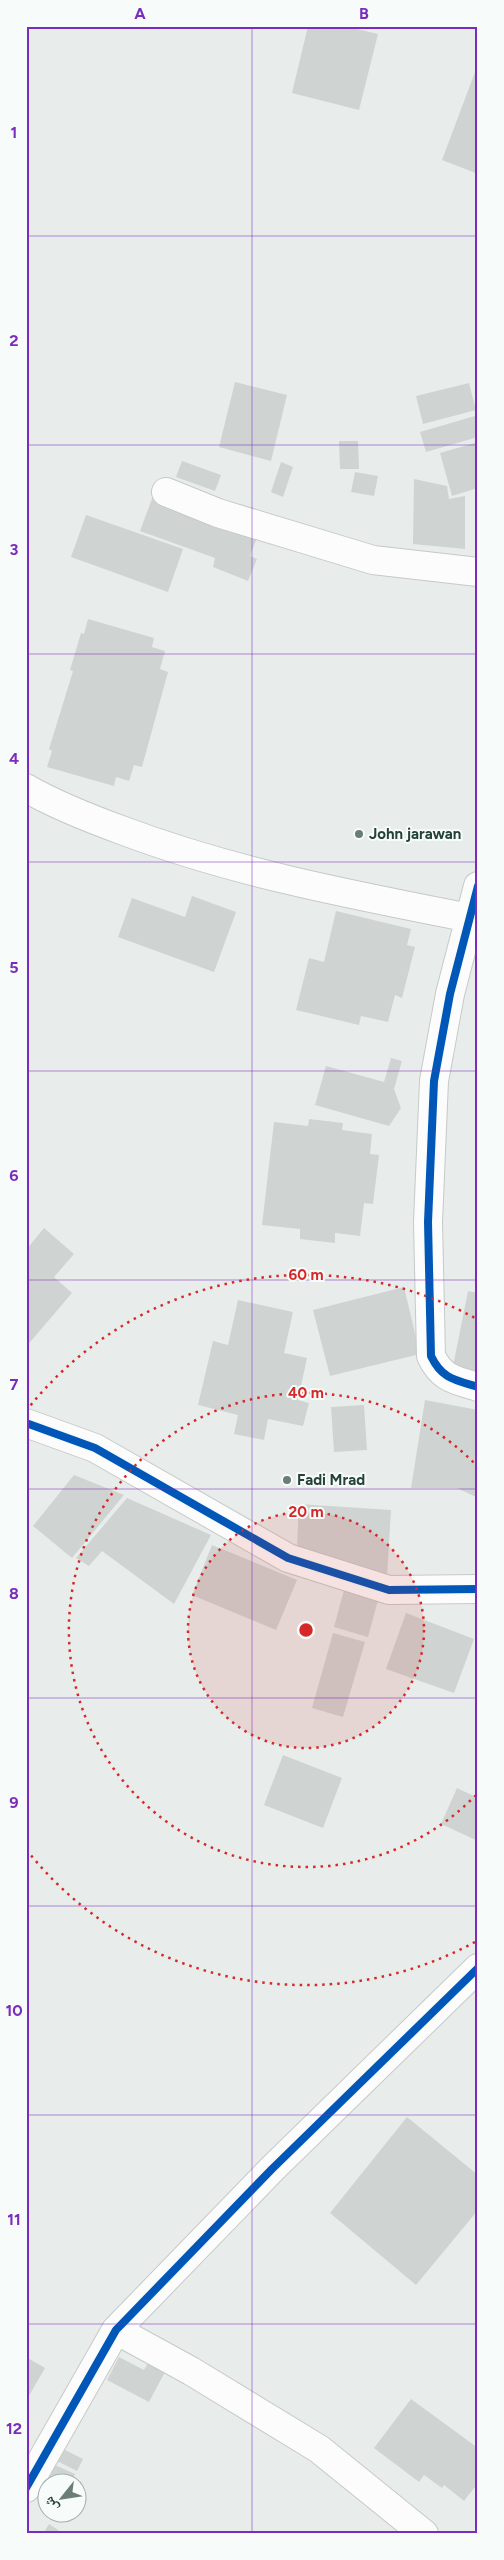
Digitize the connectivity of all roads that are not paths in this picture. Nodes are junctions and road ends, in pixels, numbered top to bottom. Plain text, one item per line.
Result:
1 (166, 492) dead end
2 (478, 572) edge
3 (26, 788) edge
4 (478, 886) edge
5 (470, 918) junction
6 (478, 1387) edge
7 (26, 1423) edge
8 (478, 1589) edge
9 (478, 1968) edge
10 (116, 2330) junction
11 (26, 2488) edge
12 (424, 2534) edge

1 - 2 street
3 - 5 street
4 - 5 street
5 - 6 street
7 - 8 street
9 - 10 street
10 - 11 street
10 - 12 street

